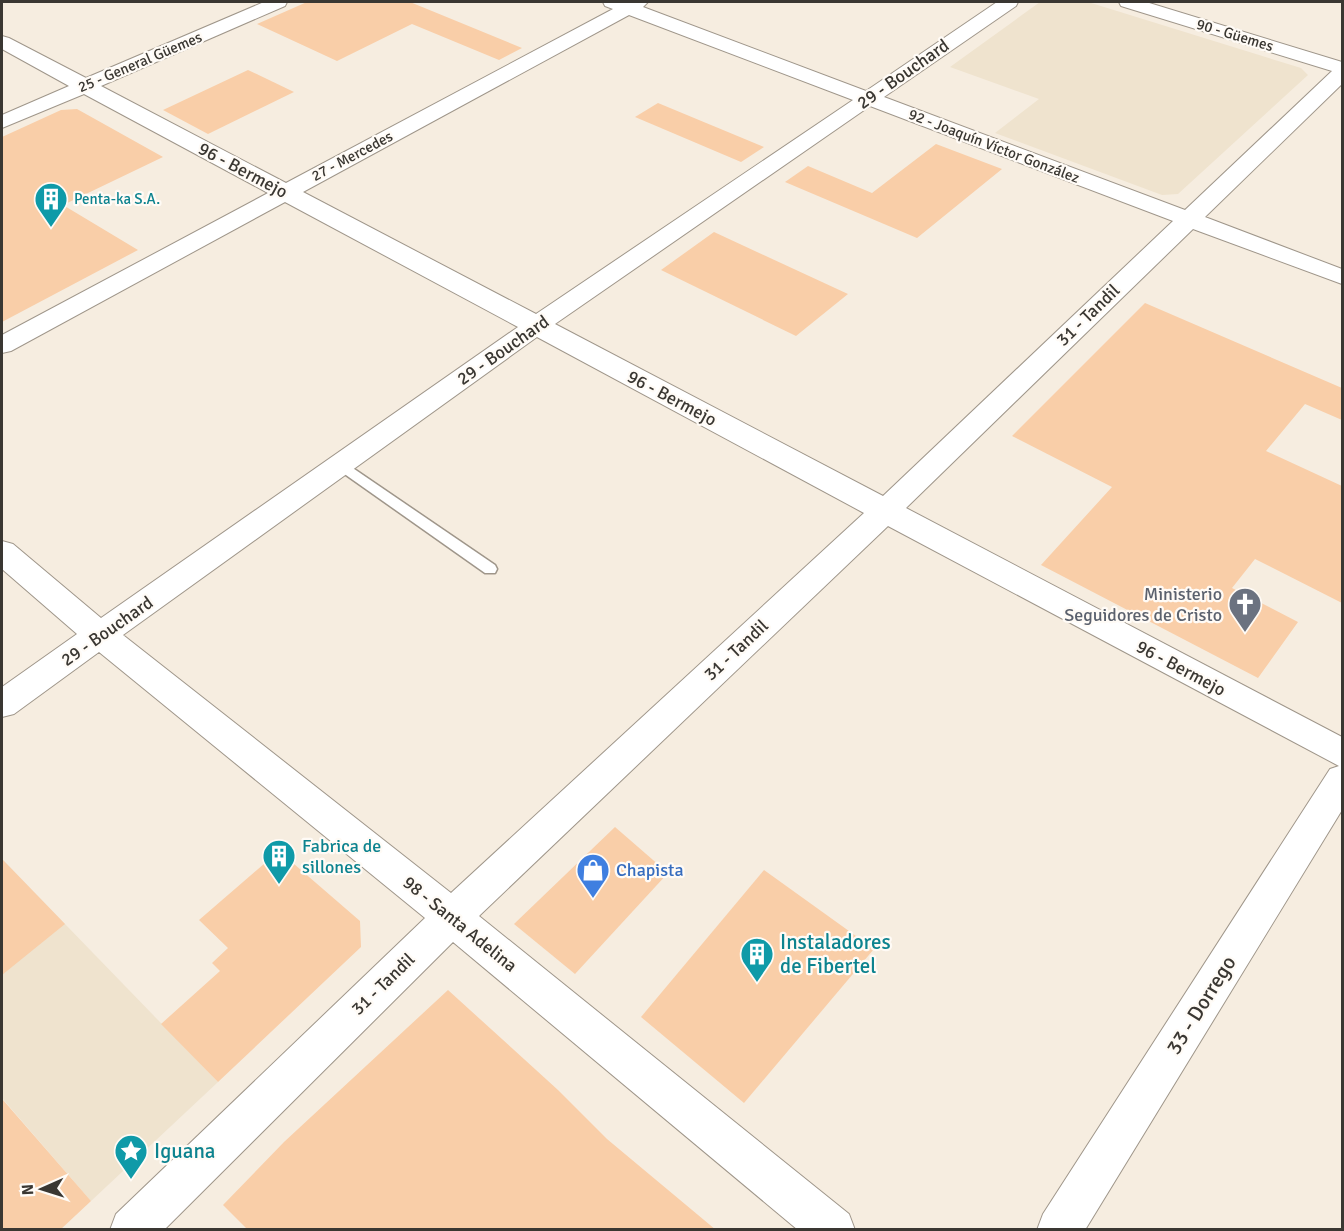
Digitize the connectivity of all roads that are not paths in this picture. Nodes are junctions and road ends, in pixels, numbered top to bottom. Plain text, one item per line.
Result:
1 (278, 2) edge
2 (1009, 2) edge
3 (1128, 2) edge
4 (627, 4) edge
5 (2, 42) edge
6 (1342, 68) edge
7 (1342, 73) edge
8 (84, 86) junction
9 (868, 98) junction
10 (2, 122) edge
11 (285, 193) junction
12 (1189, 219) junction
13 (1342, 277) edge
14 (536, 326) junction
15 (2, 345) edge
16 (340, 465) junction
17 (885, 511) junction
18 (2, 552) edge
19 (490, 569) dead end
20 (101, 636) junction
21 (2, 704) edge
22 (1342, 753) edge
23 (1342, 780) edge
24 (452, 917) junction
25 (132, 1230) edge
26 (833, 1230) edge
27 (1059, 1230) edge

1 - 8 street, 25 - General Güemes
2 - 9 street, 29 - Bouchard
3 - 6 street, 90 - Güemes
4 - 9 street, 92 - Joaquín Víctor González
4 - 11 street, 27 - Mercedes
5 - 8 street, 96 - Bermejo
7 - 12 street, 31 - Tandil
8 - 10 street, 25 - General Güemes
8 - 11 street, 96 - Bermejo
9 - 12 street, 92 - Joaquín Víctor González
9 - 14 street, 29 - Bouchard
11 - 14 street, 96 - Bermejo
11 - 15 street, 27 - Mercedes
12 - 13 street, 92 - Joaquín Víctor González
12 - 17 street, 31 - Tandil
14 - 16 street, 29 - Bouchard
14 - 17 street, 96 - Bermejo
16 - 19 lane
16 - 20 street, 29 - Bouchard
17 - 22 street, 96 - Bermejo
17 - 24 street, 31 - Tandil
18 - 20 street, 98 - Santa Adelina
20 - 21 street, 29 - Bouchard
20 - 24 street, 98 - Santa Adelina
23 - 27 street, 33 - Dorrego
24 - 25 street, 31 - Tandil
24 - 26 street, 98 - Santa Adelina

